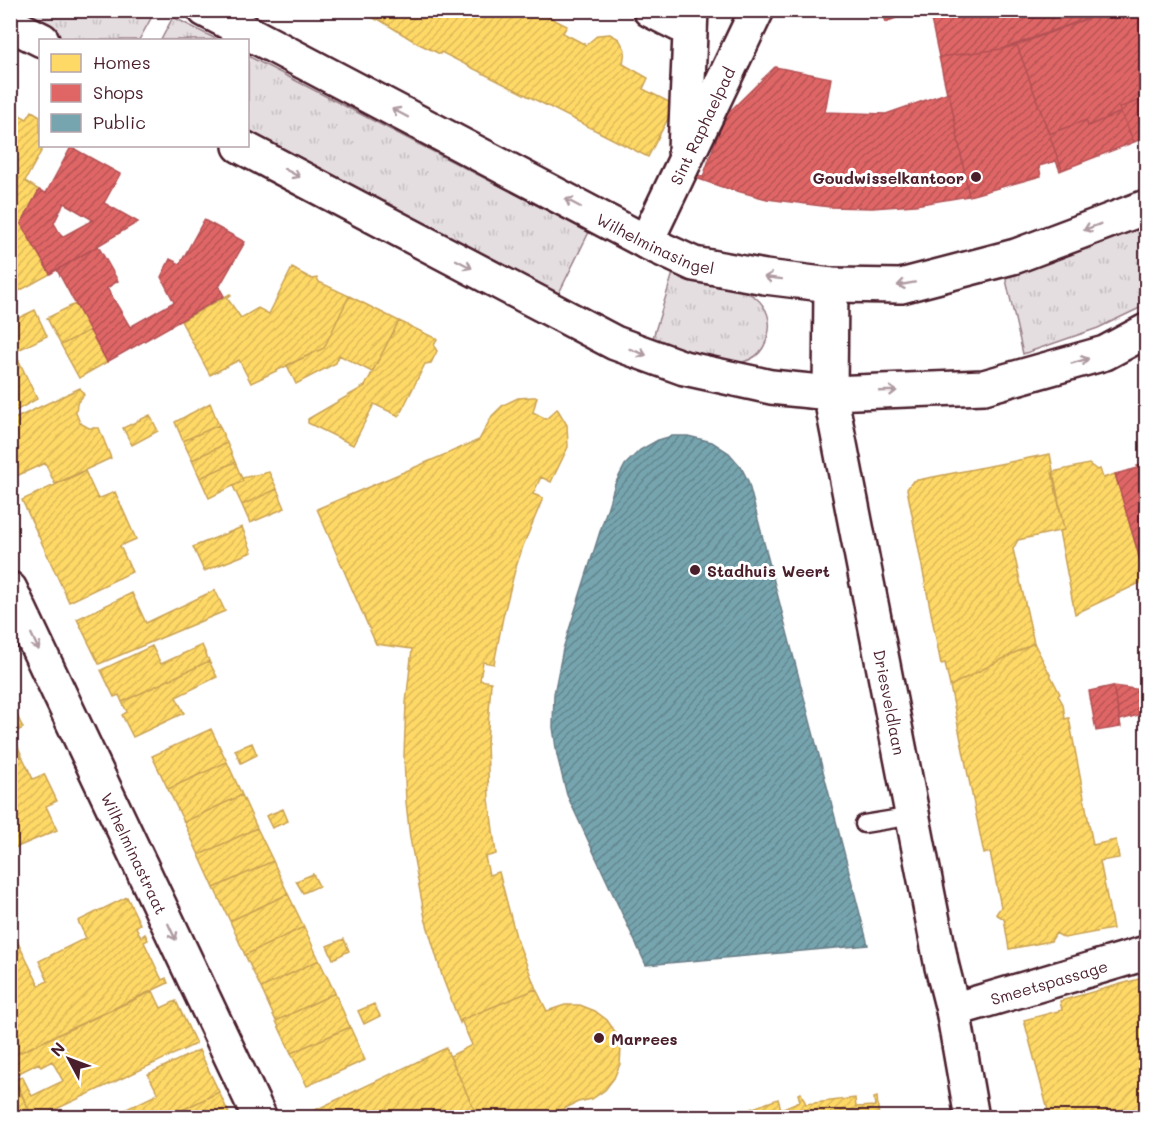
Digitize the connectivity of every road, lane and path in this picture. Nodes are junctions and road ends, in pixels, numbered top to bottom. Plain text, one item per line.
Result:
1 (205, 10) edge
2 (650, 10) edge
3 (757, 10) edge
4 (690, 20) edge
5 (10, 24) edge
6 (40, 39) edge
7 (242, 147) edge
8 (684, 165) junction
9 (1146, 207) edge
10 (646, 242) junction
11 (831, 285) junction
12 (1146, 331) edge
13 (830, 393) junction
14 (10, 589) edge
15 (913, 816) junction
16 (864, 824) dead end
17 (1146, 953) edge
18 (953, 1010) junction
19 (260, 1118) edge
20 (972, 1118) edge

10 -> 1 street, Wilhelminasingel
2 - 4 street
3 - 8 street, Sint Raphaelpad
4 - 8 street
5 - 6 street
7 -> 13 street
8 - 10 street, Sint Raphaelpad
9 -> 11 street, Wilhelminasingel
11 -> 10 street, Wilhelminasingel
11 - 13 street, Driesveldlaan
13 -> 12 street
13 - 15 street, Driesveldlaan
14 -> 19 street, Wilhelminastraat
15 - 16 lane
15 - 18 street, Driesveldlaan
17 - 18 street, Smeetspassage
18 - 20 street, Driesveldlaan

